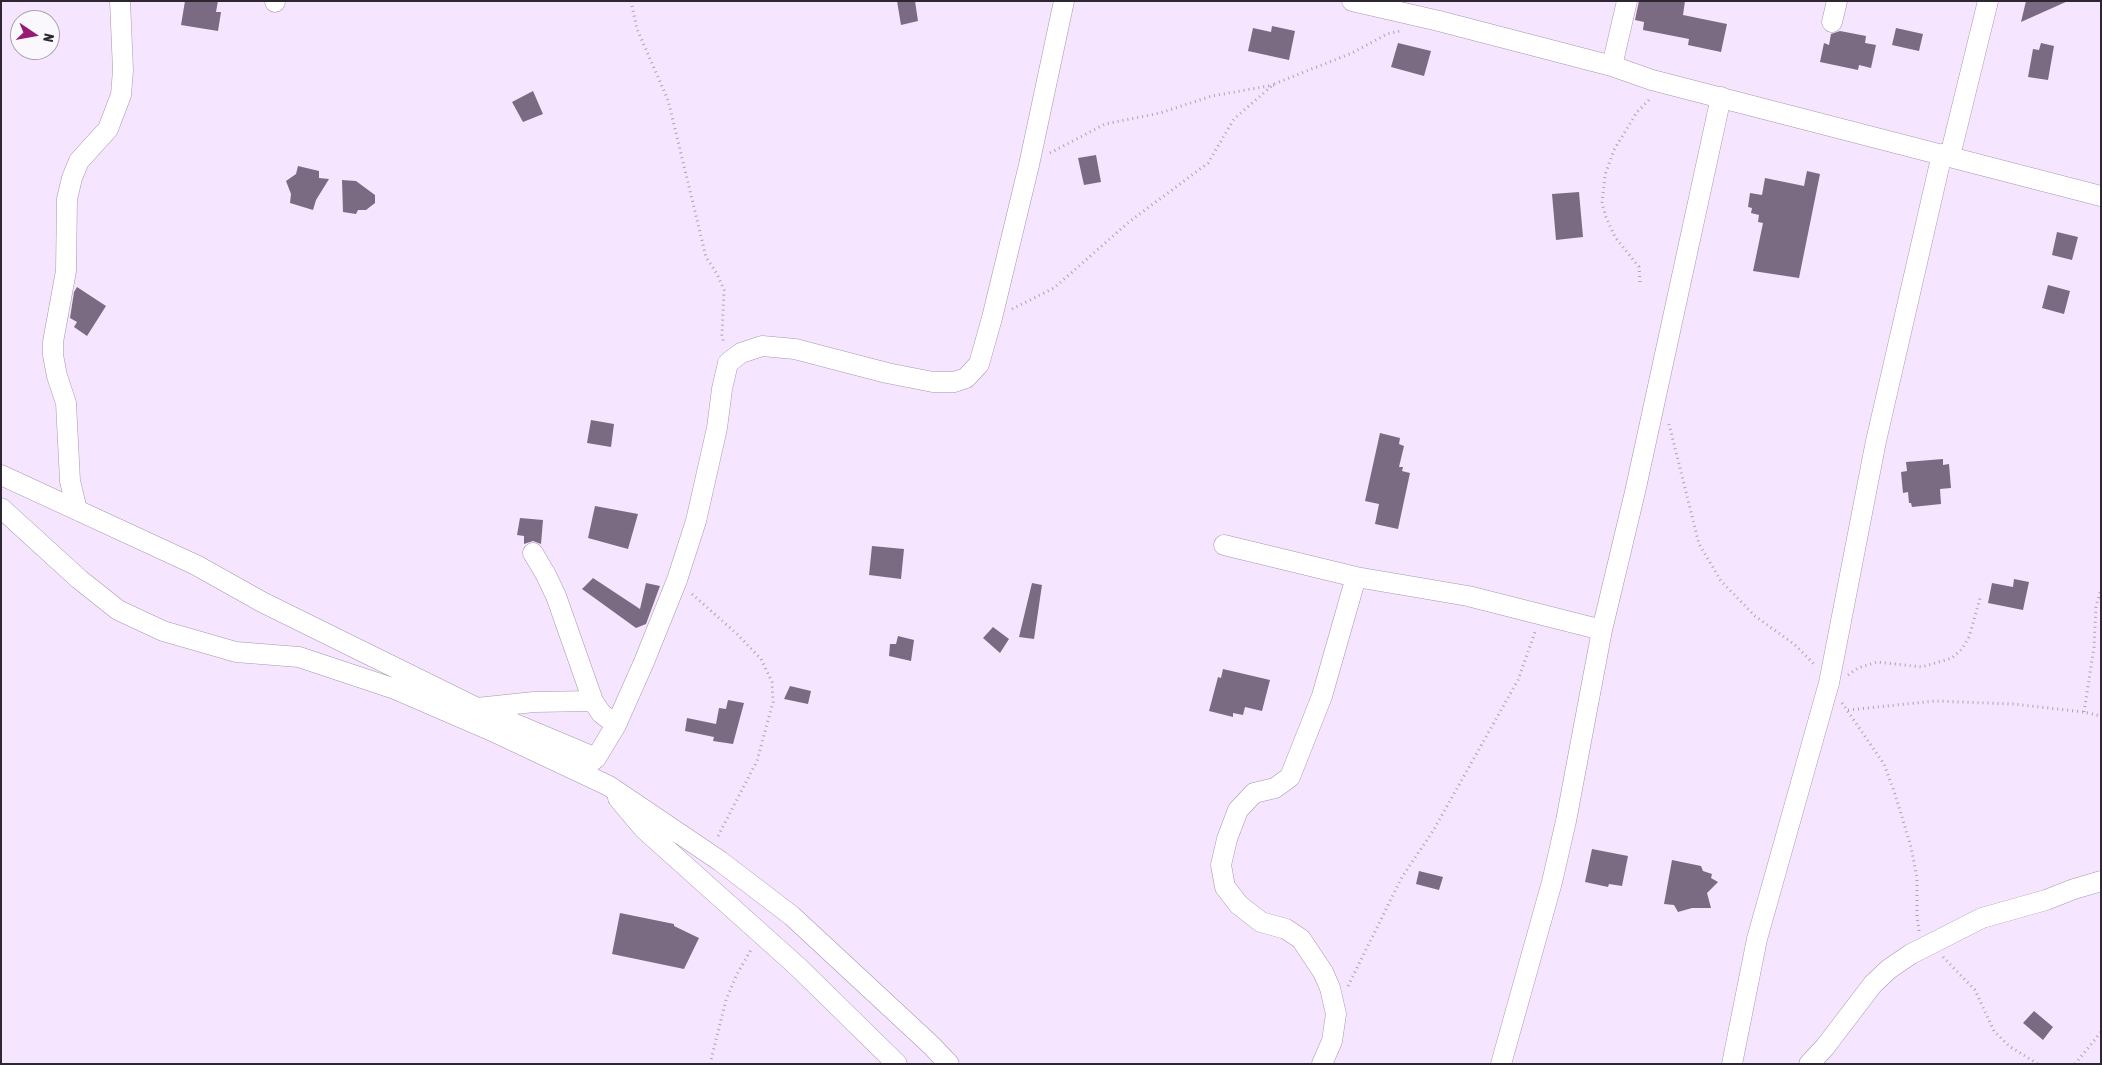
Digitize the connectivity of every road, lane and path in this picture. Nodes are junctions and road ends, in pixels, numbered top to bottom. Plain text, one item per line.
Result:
1 (120, 1) edge
2 (631, 1) edge
3 (1064, 1) edge
4 (1352, 1) edge
5 (1627, 1) edge
6 (1837, 1) edge
7 (1988, 1) edge
8 (1832, 22) dead end
9 (1405, 30) dead end
10 (1612, 66) junction
11 (1666, 83) junction
12 (1274, 84) junction
13 (1721, 97) junction
14 (1946, 155) junction
15 (1029, 165) junction
16 (2101, 196) edge
17 (1640, 282) dead end
18 (992, 318) junction
19 (728, 363) junction
20 (1669, 423) dead end
21 (1, 475) edge
22 (1, 508) edge
23 (77, 510) junction
24 (1224, 545) dead end
25 (533, 553) dead end
26 (1356, 577) junction
27 (677, 580) junction
28 (2101, 589) edge
29 (1981, 595) dead end
30 (1540, 614) junction
31 (1602, 630) junction
32 (1830, 686) junction
33 (593, 701) junction
34 (477, 708) junction
35 (1848, 710) junction
36 (2084, 712) junction
37 (457, 716) junction
38 (2101, 716) edge
39 (616, 725) junction
40 (596, 758) junction
41 (580, 771) junction
42 (609, 786) junction
43 (708, 853) junction
44 (2101, 882) edge
45 (764, 935) junction
46 (1926, 947) junction
47 (1336, 1014) junction
48 (2101, 1032) edge
49 (710, 1064) edge
50 (897, 1064) edge
51 (950, 1064) edge
52 (1322, 1064) edge
53 (1501, 1064) edge
54 (1732, 1064) edge
55 (1809, 1064) edge
56 (2038, 1064) edge
57 (2075, 1064) edge

1 - 23 street
2 - 19 path
3 - 15 street
4 - 10 street
5 - 10 street
6 - 8 street
7 - 14 street
9 - 12 path
10 - 11 street
11 - 13 street
11 - 17 path
12 - 15 path
12 - 18 path
13 - 14 street
13 - 31 street
14 - 16 street
14 - 32 street
15 - 18 street
18 - 19 street
19 - 27 street
20 - 32 path
21 - 23 street
22 - 37 street
23 - 34 street
24 - 26 street
25 - 33 street
26 - 30 street
26 - 47 street
27 - 39 street
27 - 43 path
28 - 36 path
29 - 32 path
30 - 31 street
30 - 47 path
31 - 53 street
32 - 35 path
32 - 54 street
33 - 34 street
33 - 39 street
34 - 37 street
34 - 40 street
35 - 36 path
35 - 46 path
36 - 38 path
37 - 41 street
39 - 40 street
40 - 41 street
41 - 42 street
42 - 43 street
42 - 45 street
43 - 51 street
44 - 46 street
45 - 49 path
45 - 50 street
46 - 55 street
46 - 56 path
47 - 52 street
48 - 57 path

